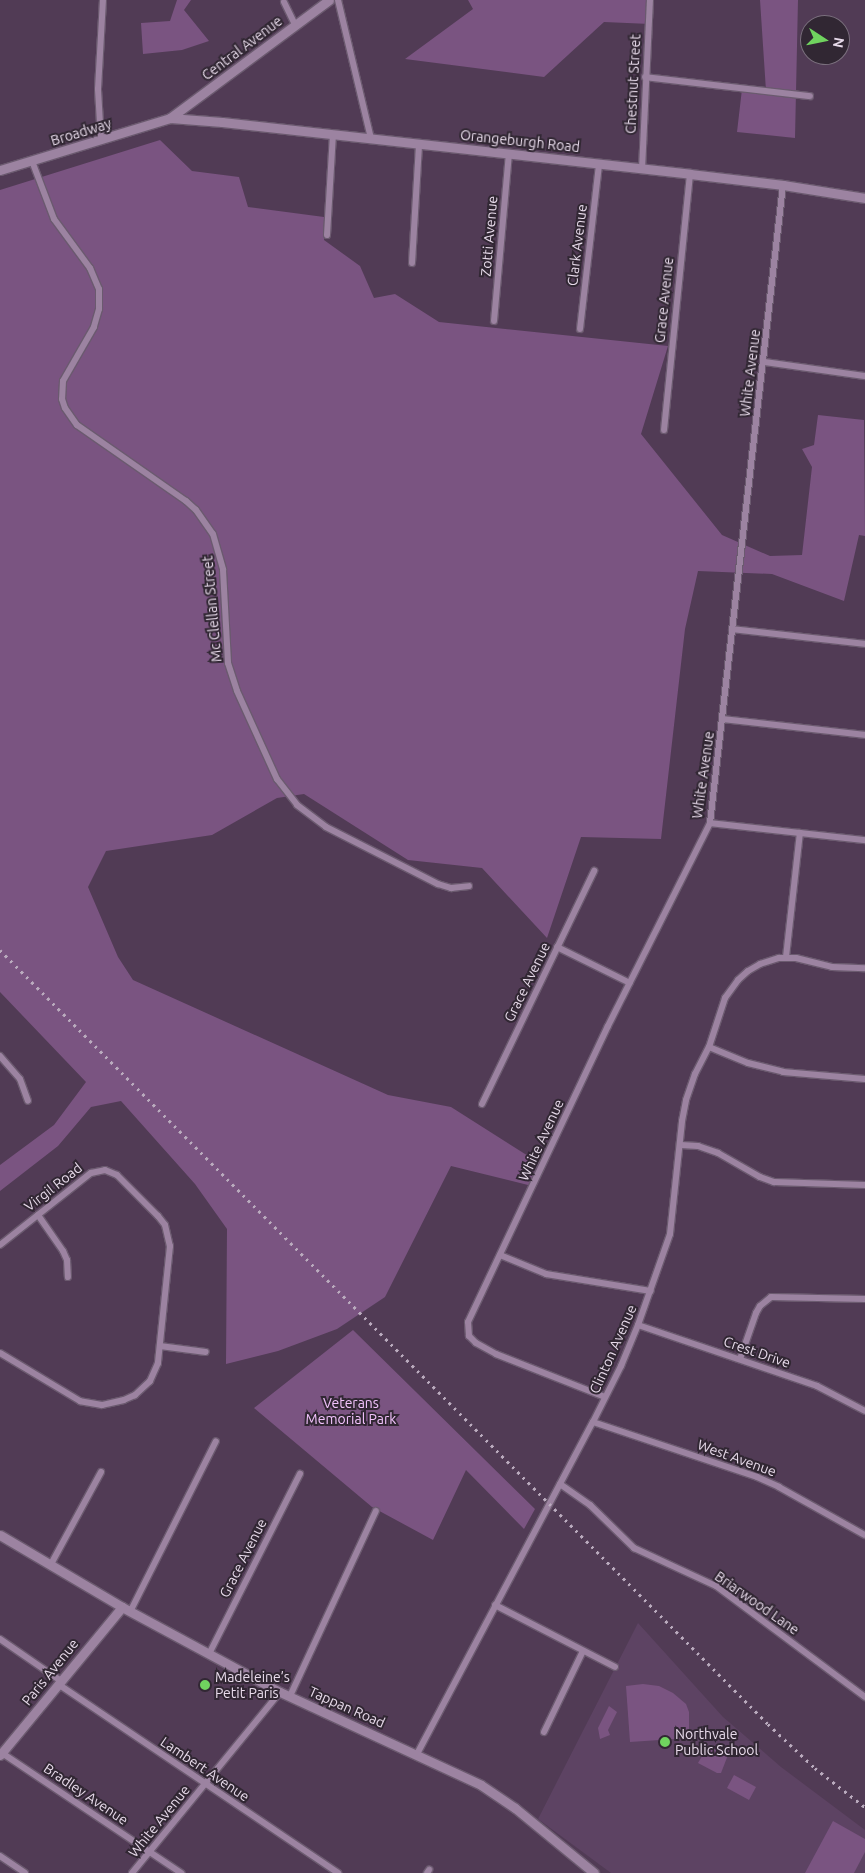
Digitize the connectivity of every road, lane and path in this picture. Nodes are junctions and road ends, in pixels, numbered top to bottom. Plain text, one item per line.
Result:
1 (103, 0) edge
2 (330, 0) edge
3 (338, 0) edge
4 (650, 0) edge
5 (284, 2) dead end
6 (295, 25) junction
7 (645, 77) junction
8 (810, 96) dead end
9 (170, 118) junction
10 (333, 134) junction
11 (371, 138) junction
12 (101, 140) junction
13 (420, 144) junction
14 (509, 154) junction
15 (32, 161) junction
16 (599, 164) junction
17 (642, 168) junction
18 (0, 170) edge
19 (690, 174) junction
20 (783, 185) junction
21 (865, 198) edge
22 (326, 235) dead end
23 (412, 263) dead end
24 (494, 321) dead end
25 (580, 329) dead end
26 (764, 362) junction
27 (865, 376) edge
28 (664, 430) dead end
29 (732, 629) junction
30 (865, 644) edge
31 (723, 718) junction
32 (865, 735) edge
33 (710, 823) junction
34 (800, 833) junction
35 (865, 840) edge
36 (594, 871) dead end
37 (469, 886) dead end
38 (557, 947) junction
39 (786, 957) junction
40 (865, 968) edge
41 (630, 983) junction
42 (708, 1047) junction
43 (0, 1056) edge
44 (865, 1079) edge
45 (28, 1102) dead end
46 (482, 1104) dead end
47 (681, 1144) junction
48 (865, 1185) edge
49 (38, 1215) junction
50 (0, 1245) edge
51 (500, 1255) junction
52 (68, 1277) dead end
53 (651, 1291) junction
54 (865, 1299) edge
55 (638, 1325) junction
56 (160, 1346) junction
57 (206, 1352) dead end
58 (0, 1353) edge
59 (740, 1358) junction
60 (606, 1397) junction
61 (865, 1411) edge
62 (593, 1422) junction
63 (216, 1441) dead end
64 (101, 1472) dead end
65 (300, 1474) dead end
66 (560, 1484) junction
67 (376, 1511) dead end
68 (0, 1535) edge
69 (865, 1535) edge
70 (50, 1566) junction
71 (495, 1605) junction
72 (126, 1610) junction
73 (0, 1639) edge
74 (583, 1651) junction
75 (208, 1654) junction
76 (615, 1667) dead end
77 (59, 1682) junction
78 (280, 1692) junction
79 (290, 1696) junction
80 (865, 1697) edge
81 (544, 1732) dead end
82 (2, 1749) edge
83 (418, 1754) junction
84 (205, 1784) junction
85 (149, 1851) junction
86 (0, 1856) edge
87 (25, 1873) edge
88 (132, 1873) edge
89 (181, 1873) edge
90 (338, 1873) edge
91 (594, 1873) edge

1 - 12 street
2 - 6 street, Central Avenue
3 - 11 street
4 - 7 street, Chestnut Street
5 - 6 street
6 - 9 street, Central Avenue
7 - 8 street
7 - 17 street, Chestnut Street
9 - 10 street, Orangeburgh Road
9 - 12 street, Broadway
10 - 11 street, Orangeburgh Road
10 - 22 street
11 - 13 street, Orangeburgh Road
12 - 15 street, Broadway
13 - 14 street, Orangeburgh Road
13 - 23 street
14 - 16 street, Orangeburgh Road
14 - 24 street, Zotti Avenue
15 - 18 street, Broadway
15 - 37 street, Mc Clellan Street
16 - 17 street, Orangeburgh Road
16 - 25 street, Clark Avenue
17 - 19 street, Orangeburgh Road
19 - 20 street, Orangeburgh Road
19 - 28 street, Grace Avenue
20 - 21 street, Orangeburgh Road
20 - 26 street, White Avenue
26 - 27 street
26 - 29 street, White Avenue
29 - 30 street
29 - 31 street, White Avenue
31 - 32 street
31 - 33 street, White Avenue
33 - 34 street
33 - 41 street, White Avenue
34 - 35 street
34 - 39 street
36 - 38 street, Grace Avenue
38 - 41 street
38 - 46 street, Grace Avenue
39 - 40 street
39 - 42 street, Clinton Avenue
41 - 51 street, White Avenue
42 - 44 street
42 - 47 street, Clinton Avenue
43 - 45 street
47 - 48 street
47 - 53 street, Clinton Avenue
49 - 50 street, Virgil Road
49 - 52 street
49 - 56 street, Virgil Road
51 - 53 street
51 - 60 street, White Avenue
53 - 55 street, Clinton Avenue
54 - 59 street
55 - 59 street, Crest Drive
55 - 60 street, Clinton Avenue
56 - 57 street
56 - 58 street, Virgil Road
59 - 61 street, Crest Drive
60 - 62 street, Clinton Avenue
62 - 66 street, Clinton Avenue
62 - 69 street, West Avenue
63 - 72 street, Paris Avenue
64 - 70 street
65 - 75 street, Grace Avenue
66 - 71 street, Clinton Avenue
66 - 80 street, Briarwood Lane
67 - 79 street
68 - 70 street, Tappan Road
70 - 72 street, Tappan Road
71 - 74 street
71 - 83 street, Clinton Avenue
72 - 75 street, Tappan Road
72 - 77 street, Paris Avenue
73 - 77 street, Lambert Avenue
74 - 76 street
74 - 81 street
75 - 78 street, Tappan Road
77 - 82 street, Paris Avenue
77 - 84 street, Lambert Avenue
78 - 79 street, Tappan Road
78 - 84 street, White Avenue
79 - 83 street, Tappan Road
82 - 85 street, Bradley Avenue
83 - 91 street, Tappan Road
84 - 85 street, White Avenue
84 - 90 street, Lambert Avenue
85 - 88 street, White Avenue
85 - 89 street, Bradley Avenue
86 - 87 street

